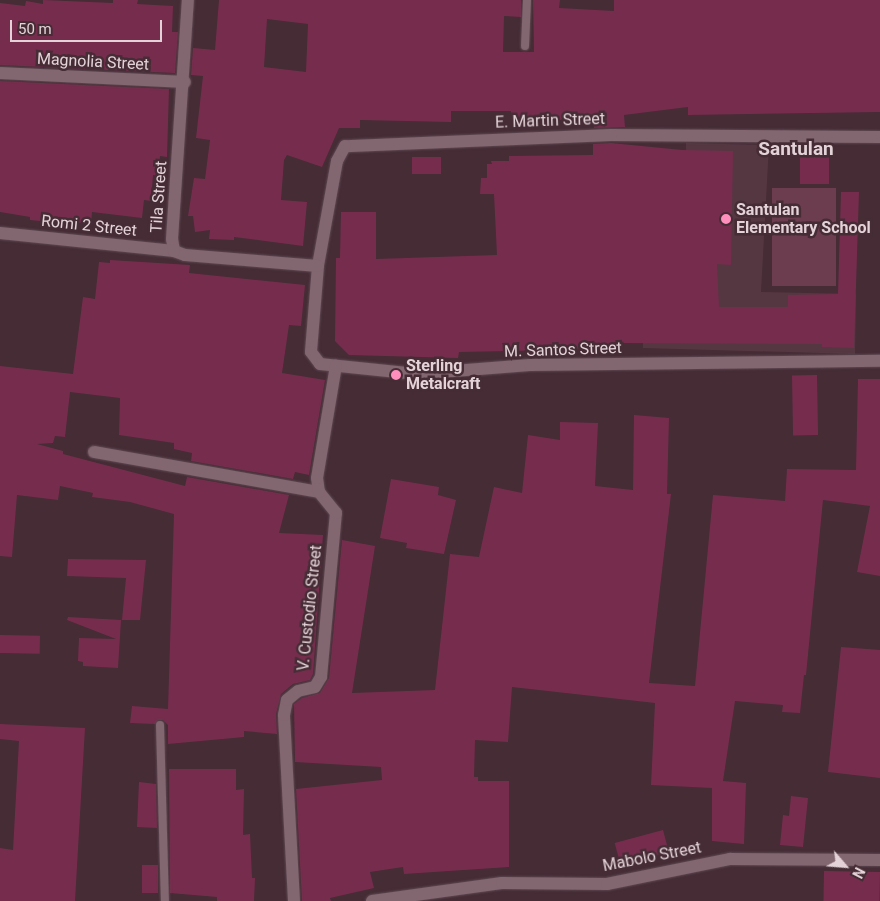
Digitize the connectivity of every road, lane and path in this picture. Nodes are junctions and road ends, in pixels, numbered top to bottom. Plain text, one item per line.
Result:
1 (188, 0) edge
2 (527, 0) edge
3 (525, 46) dead end
4 (0, 74) edge
5 (184, 82) junction
6 (880, 137) edge
7 (0, 233) edge
8 (174, 251) junction
9 (318, 266) junction
10 (880, 361) edge
11 (336, 366) junction
12 (94, 452) dead end
13 (319, 492) junction
14 (160, 725) dead end
15 (880, 860) edge
16 (165, 901) edge
17 (294, 901) edge
18 (372, 901) edge

1 - 5 street, Tila Street
2 - 3 lane
4 - 5 street, Magnolia Street
5 - 8 street, Tila Street
6 - 9 street, E. Martin Street
7 - 8 street, Romi 2 Street
8 - 9 street, Tila Street
9 - 11 street, M. Santos Street
10 - 11 street, M. Santos Street
11 - 13 street
12 - 13 street
13 - 17 street, V. Custodio Street
14 - 16 lane
15 - 18 street, Mabolo Street

